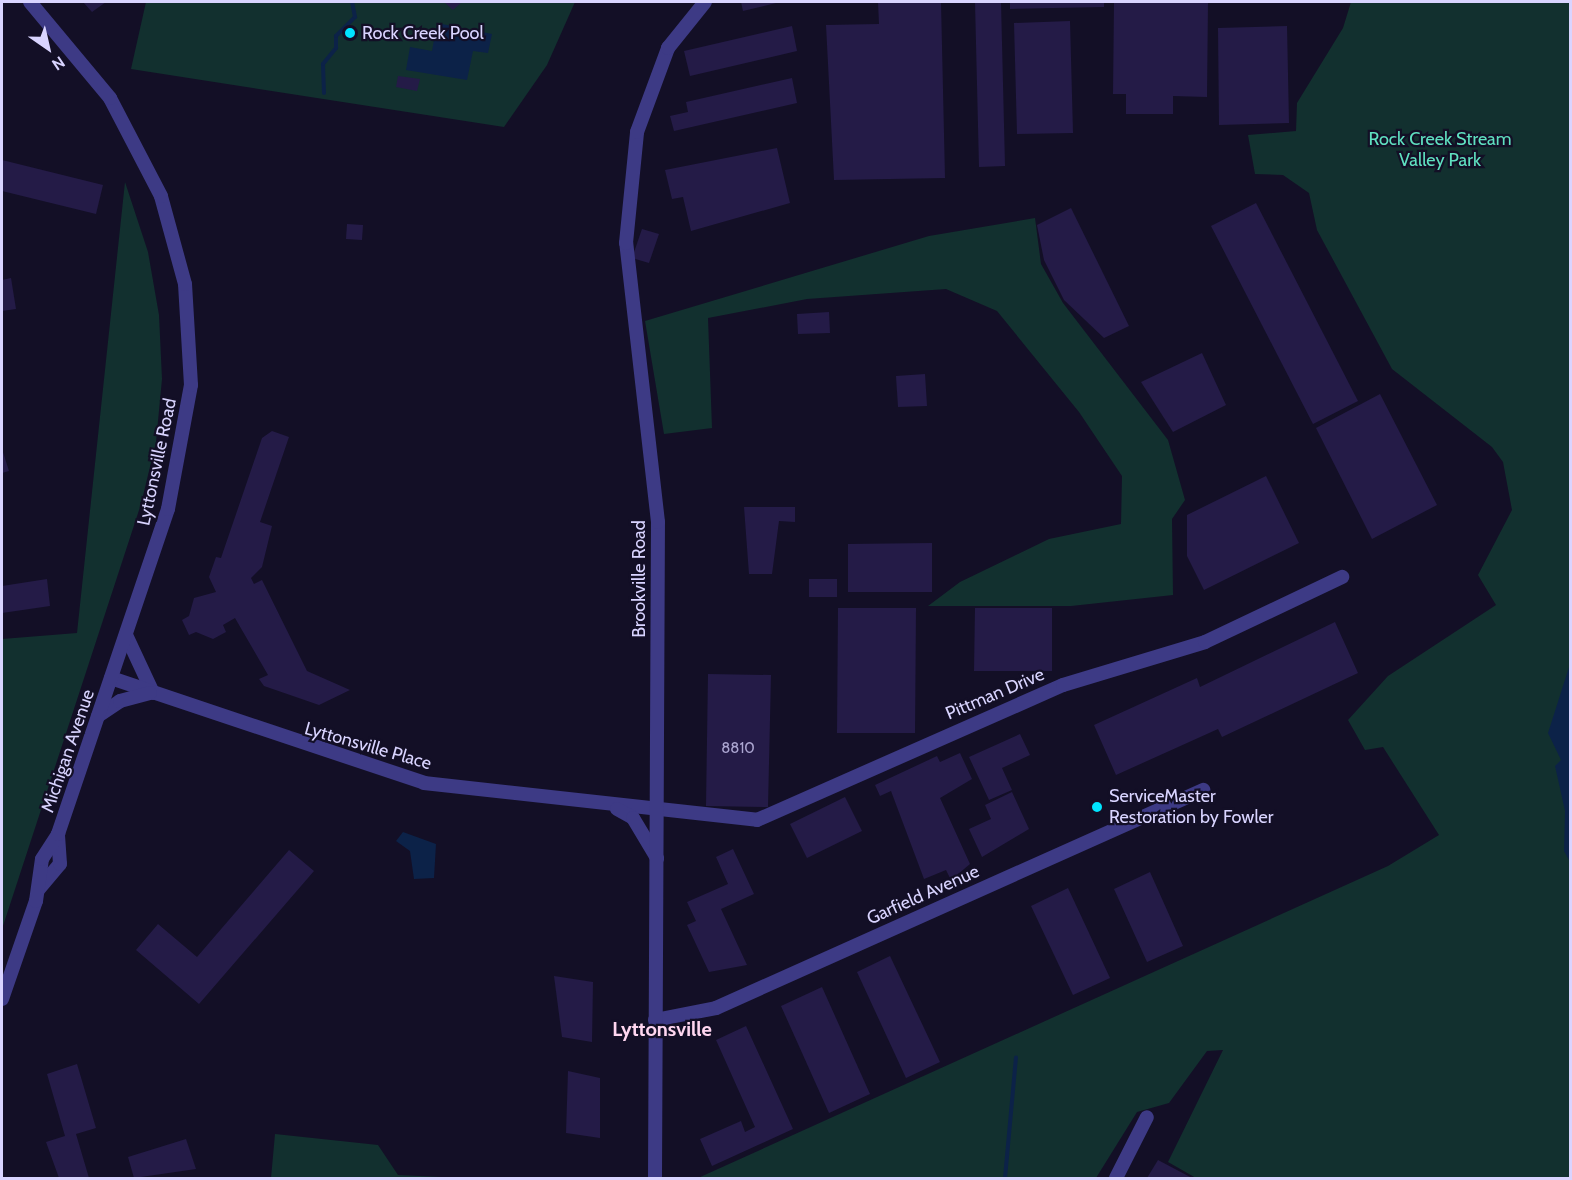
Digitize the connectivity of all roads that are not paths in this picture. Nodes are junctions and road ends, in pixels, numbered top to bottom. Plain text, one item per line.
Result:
1 (30, 2) edge
2 (705, 2) edge
3 (1342, 577) dead end
4 (126, 635) junction
5 (111, 678) junction
6 (153, 693) junction
7 (98, 716) junction
8 (1203, 790) dead end
9 (613, 807) junction
10 (660, 812) junction
11 (659, 861) junction
12 (2, 999) edge
13 (655, 1020) junction
14 (1147, 1117) dead end
15 (655, 1179) edge
16 (1116, 1179) edge

1 - 4 street, Lyttonsville Road
2 - 10 street, Brookville Road
3 - 10 street, Pittman Drive
4 - 5 street, Lyttonsville Road
4 - 6 street
5 - 6 street, Lyttonsville Place
5 - 7 street, Michigan Avenue
6 - 7 street
6 - 9 street, Lyttonsville Place
7 - 12 street, Michigan Avenue
8 - 13 street, Garfield Avenue
9 - 10 street, Lyttonsville Place
9 - 11 street
10 - 11 street, Brookville Road
11 - 13 street, Brookville Road
13 - 15 street, Brookville Road
14 - 16 street

